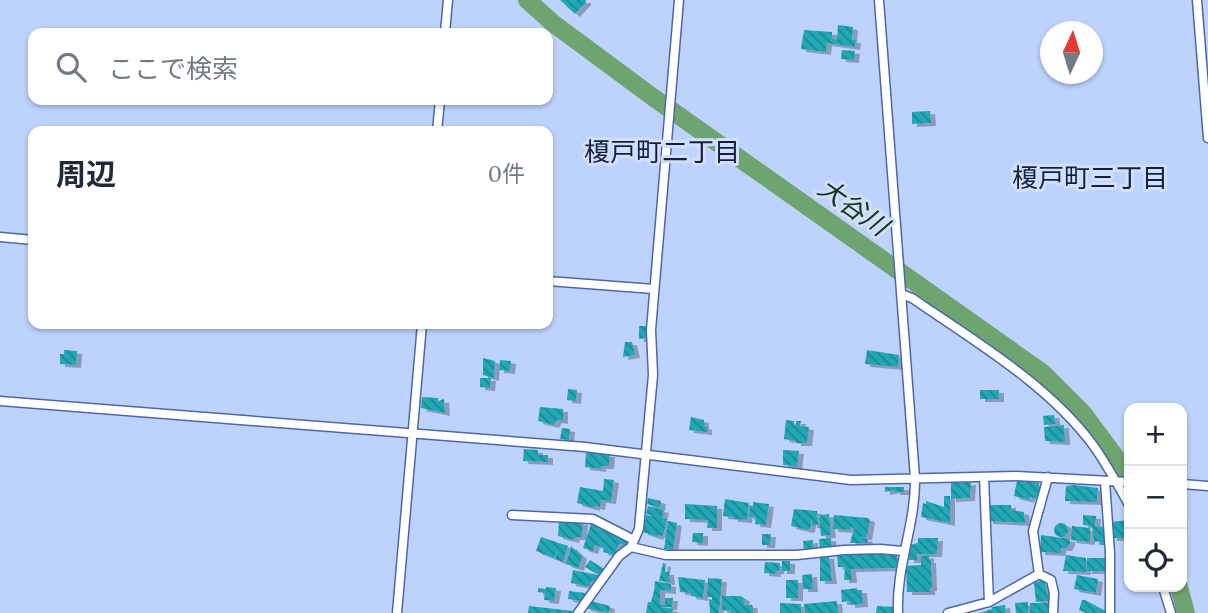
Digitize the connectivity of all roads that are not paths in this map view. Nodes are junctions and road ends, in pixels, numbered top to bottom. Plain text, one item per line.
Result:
1 (448, 0) edge
2 (679, 0) edge
3 (879, 0) edge
4 (1197, 0) edge
5 (445, 28) edge
6 (440, 105) edge
7 (437, 126) edge
8 (1208, 138) edge
9 (0, 237) edge
10 (28, 240) edge
11 (553, 281) edge
12 (654, 289) junction
13 (901, 291) junction
14 (422, 329) edge
15 (0, 401) edge
16 (412, 433) junction
17 (647, 453) junction
18 (984, 477) junction
19 (1048, 477) junction
20 (915, 478) junction
21 (1105, 481) junction
22 (1117, 482) junction
23 (1124, 482) edge
24 (1187, 484) edge
25 (1208, 485) edge
26 (1124, 495) edge
27 (512, 515) dead end
28 (632, 543) junction
29 (903, 551) junction
30 (1039, 574) junction
31 (1165, 592) edge
32 (989, 602) junction
33 (397, 613) edge
34 (578, 613) edge
35 (898, 613) edge
36 (948, 613) edge
37 (1054, 613) edge
38 (1110, 613) edge
39 (1171, 613) edge

1 - 5 street
2 - 12 street
3 - 13 street
4 - 8 street
6 - 7 street
9 - 10 street
11 - 12 street
12 - 17 street
13 - 20 street
13 - 22 street
14 - 16 street
15 - 16 street
16 - 17 street
16 - 33 street
17 - 20 street
17 - 28 street
18 - 19 street
18 - 20 street
18 - 32 street
19 - 21 street
19 - 30 street
20 - 29 street
21 - 22 street
21 - 38 street
22 - 23 street
22 - 26 street
24 - 25 street
27 - 28 street
28 - 29 street
28 - 34 street
29 - 35 street
30 - 32 street
30 - 37 street
31 - 39 street
32 - 36 street

